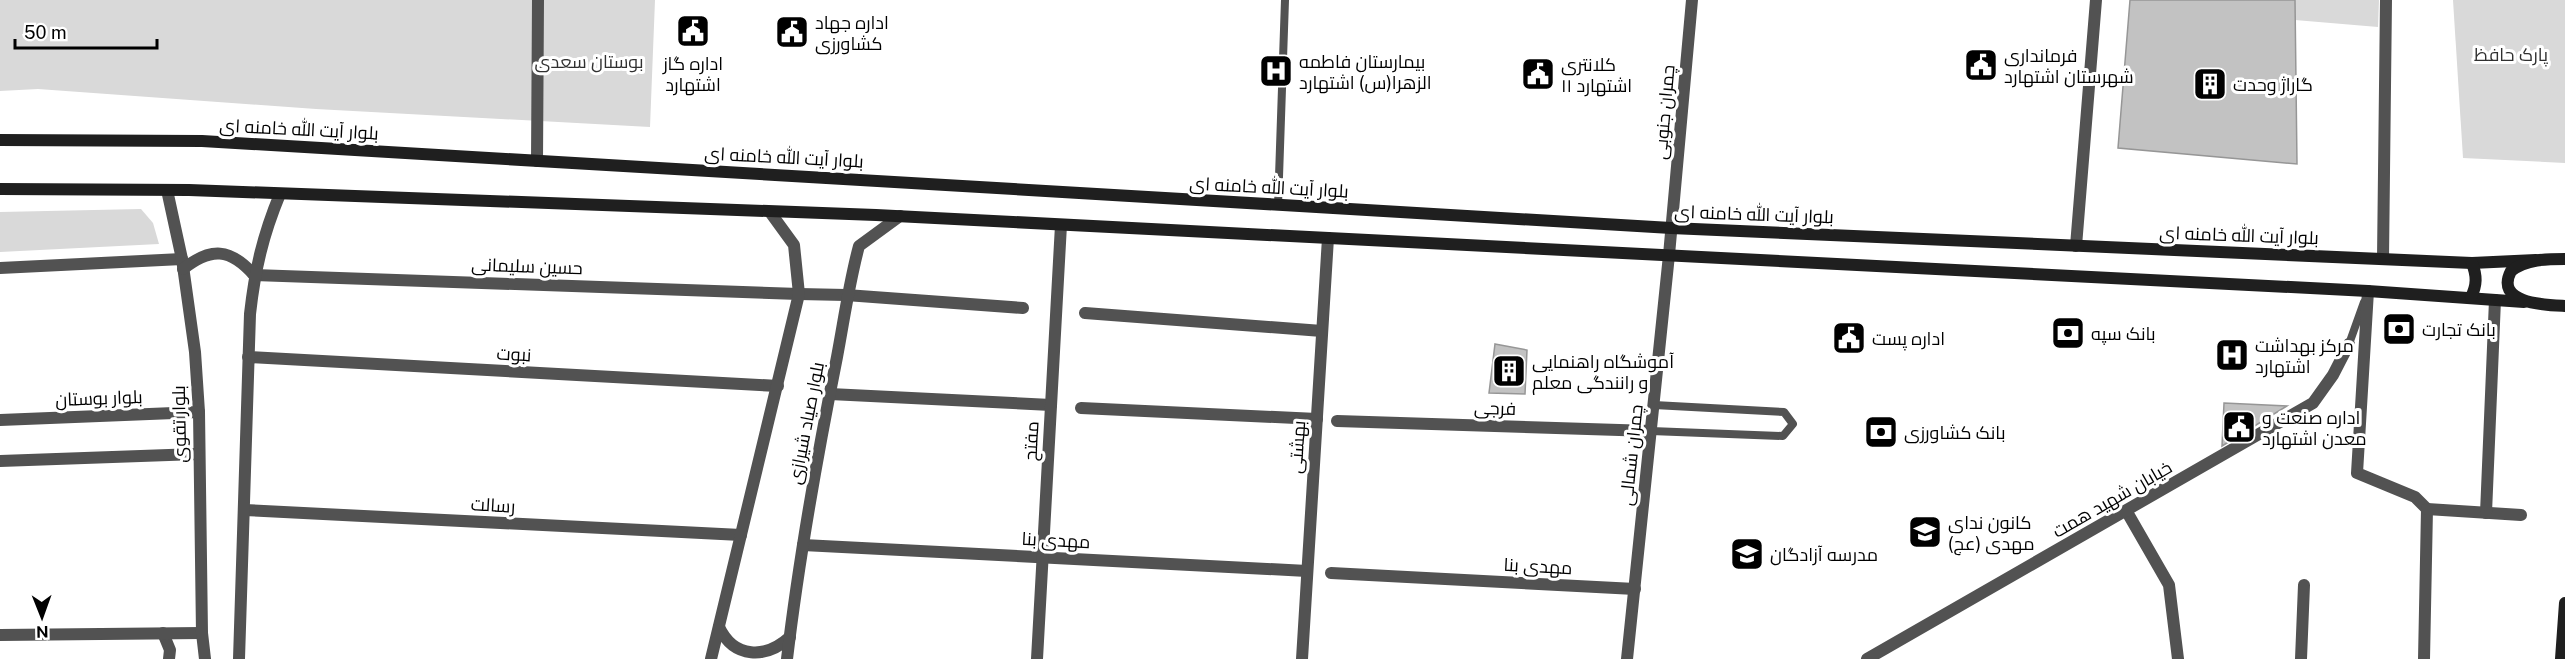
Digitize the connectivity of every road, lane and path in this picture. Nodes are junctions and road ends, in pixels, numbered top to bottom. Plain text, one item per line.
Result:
1 (538, 0) edge
2 (1285, 0) edge
3 (1692, 0) edge
4 (2096, 0) edge
5 (2386, 0) edge
6 (0, 140) edge
7 (537, 161) junction
8 (0, 189) edge
9 (167, 190) junction
10 (280, 194) junction
11 (1278, 206) junction
12 (770, 212) junction
13 (900, 216) junction
14 (1061, 225) junction
15 (1671, 228) junction
16 (1328, 238) junction
17 (2076, 246) junction
18 (1669, 255) junction
19 (2383, 259) junction
20 (2565, 259) edge
21 (2536, 260) junction
22 (2472, 263) junction
23 (183, 264) junction
24 (0, 268) edge
25 (254, 274) junction
26 (2368, 291) junction
27 (799, 294) junction
28 (846, 295) junction
29 (2471, 297) junction
30 (2495, 300) junction
31 (2524, 302) junction
32 (2565, 306) edge
33 (1023, 308) dead end
34 (1085, 313) dead end
35 (1322, 331) junction
36 (2349, 344) joint
37 (248, 357) junction
38 (778, 386) junction
39 (830, 394) junction
40 (1051, 405) junction
41 (1654, 405) junction
42 (1081, 408) dead end
43 (199, 412) junction
44 (1317, 419) junction
45 (0, 420) edge
46 (1337, 420) dead end
47 (1651, 431) junction
48 (198, 454) junction
49 (0, 460) edge
50 (2427, 509) junction
51 (244, 510) junction
52 (2127, 512) junction
53 (2486, 513) junction
54 (2521, 514) dead end
55 (741, 536) junction
56 (803, 545) junction
57 (1042, 558) junction
58 (1307, 571) junction
59 (1331, 573) dead end
60 (2304, 585) dead end
61 (1635, 589) junction
62 (2565, 603) edge
63 (719, 627) junction
64 (162, 633) junction
65 (202, 633) junction
66 (0, 635) edge
67 (790, 637) junction
68 (169, 659) edge
69 (205, 659) edge
70 (239, 659) edge
71 (711, 659) edge
72 (787, 659) edge
73 (1037, 659) edge
74 (1302, 659) edge
75 (1628, 659) edge
76 (1867, 659) edge
77 (2178, 659) edge
78 (2301, 659) edge
79 (2424, 659) edge
80 (2561, 659) edge

1 - 7 street
2 - 11 lane
3 - 15 street, چمران جنوبی
4 - 17 street
5 - 19 street
6 - 7 main road, بلوار آیت الله خامنه ای
7 - 11 main road, بلوار آیت الله خامنه ای
8 - 9 main road
9 - 10 main road
9 - 23 street, بلوار تقوی
10 - 12 main road
10 - 25 street
11 - 15 main road, بلوار آیت الله خامنه ای
12 - 13 main road
12 - 27 street, بلوار صیاد شیرازی
13 - 14 main road
13 - 28 street, بلوار صیاد شیرازی
14 - 16 main road
14 - 40 street, مفتح
15 - 17 main road, بلوار آیت الله خامنه ای
15 - 18 street, چمران جنوبی
16 - 18 main road
16 - 35 street, بهشتی
17 - 19 main road, بلوار آیت الله خامنه ای
18 - 26 main road
18 - 41 street, چمران شمالی
19 - 22 main road, بلوار آیت الله خامنه ای
20 - 21 main road, بلوار آیت الله خامنه ای
21 - 22 main road, بلوار آیت الله خامنه ای
21 - 31 main road
22 - 29 main road
23 - 24 street
23 - 25 street
23 - 43 street, بلوار تقوی
25 - 27 street, حسین سلیمانی
25 - 37 street
26 - 29 main road
26 - 36 lane
26 - 50 street
27 - 28 street, حسین سلیمانی
27 - 38 street, بلوار صیاد شیرازی
28 - 33 street, حسین سلیمانی
28 - 39 street, بلوار صیاد شیرازی
29 - 30 main road
30 - 31 main road
30 - 53 street
31 - 32 main road
34 - 35 street
35 - 44 street, بهشتی
36 - 52 street, خیابان شهید همت
37 - 38 street, نبوت
37 - 51 street
38 - 55 street, بلوار صیاد شیرازی
39 - 40 street
39 - 56 street, بلوار صیاد شیرازی
40 - 57 street, مفتح
41 - 47 street, چمران شمالی
41 - 47 lane
42 - 44 street
43 - 45 street, بلوار بوستان
43 - 48 street, بلوار تقوی
44 - 58 street, بهشتی
46 - 47 street, فرجی
47 - 61 street, چمران شمالی
48 - 49 street
48 - 65 street, بلوار تقوی
50 - 53 street
50 - 79 street
51 - 55 street, رسالت
51 - 70 street
52 - 76 street, خیابان شهید همت
52 - 77 street
53 - 54 street
55 - 63 street, بلوار صیاد شیرازی
56 - 57 street, مهدی بنا
56 - 67 street, بلوار صیاد شیرازی
57 - 58 street, مهدی بنا
57 - 73 street, مفتح
58 - 74 street, بهشتی
59 - 61 street, مهدی بنا
60 - 78 street
61 - 75 street, چمران شمالی
62 - 80 main road
63 - 67 street
63 - 71 street, بلوار صیاد شیرازی
64 - 65 street
64 - 66 street
64 - 68 street
65 - 69 street, بلوار تقوی
67 - 72 street, بلوار صیاد شیرازی

